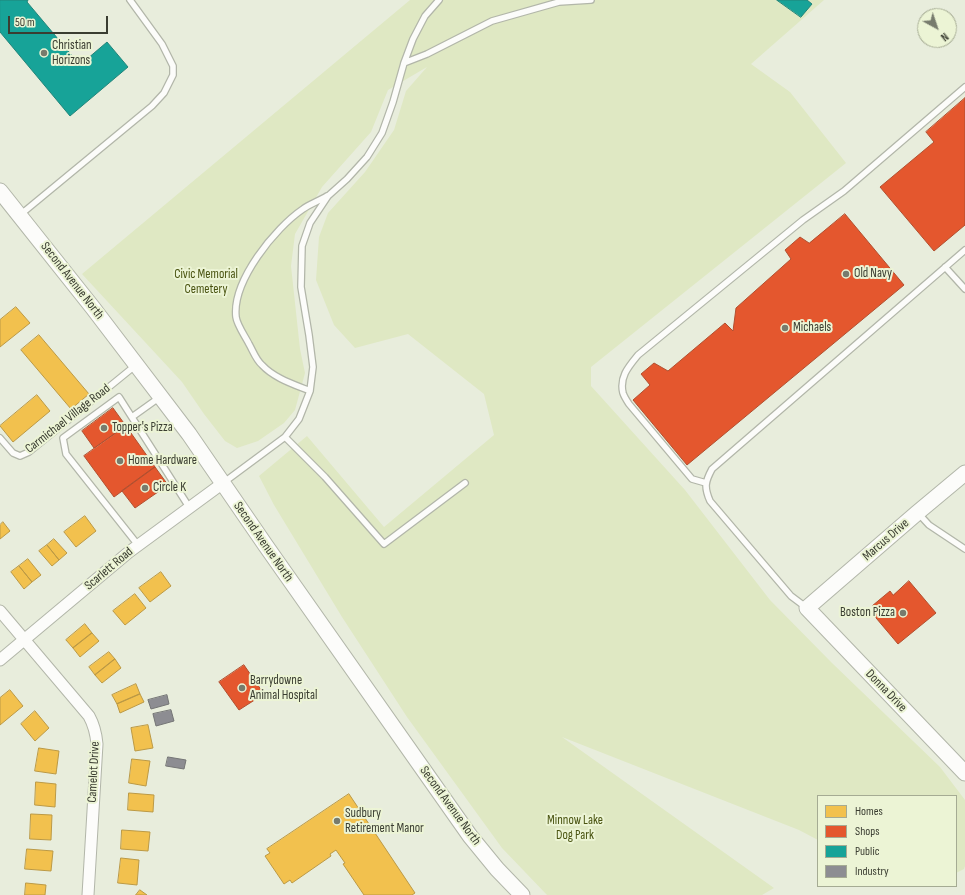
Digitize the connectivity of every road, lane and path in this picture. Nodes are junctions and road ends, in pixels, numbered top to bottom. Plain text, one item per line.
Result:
1 (130, 0) edge
2 (439, 0) edge
3 (591, 0) edge
4 (404, 63) junction
5 (965, 87) edge
6 (0, 191) edge
7 (328, 196) junction
8 (20, 216) junction
9 (965, 250) edge
10 (946, 267) junction
11 (965, 289) edge
12 (136, 365) junction
13 (310, 391) junction
14 (161, 396) junction
15 (132, 417) junction
16 (285, 437) junction
17 (0, 438) edge
18 (965, 473) edge
19 (223, 483) junction
20 (465, 483) dead end
21 (706, 483) junction
22 (189, 507) junction
23 (917, 513) junction
24 (138, 545) junction
25 (965, 549) edge
26 (807, 608) junction
27 (0, 611) edge
28 (24, 640) junction
29 (0, 660) edge
30 (965, 773) edge
31 (88, 895) edge
32 (522, 895) edge

1 - 8 lane
2 - 4 lane
3 - 4 lane
4 - 7 lane
5 - 21 lane
6 - 8 main road, Second Avenue North
7 - 13 lane
7 - 13 lane
8 - 12 main road, Second Avenue North
9 - 10 lane
10 - 11 lane
10 - 21 lane
12 - 14 main road, Second Avenue North
12 - 17 lane, Carmichael Village Road
13 - 16 lane
14 - 15 lane
14 - 19 main road, Second Avenue North
15 - 22 lane
15 - 24 lane
16 - 19 lane
16 - 20 lane
18 - 23 main road, Marcus Drive
19 - 22 street, Scarlett Road
19 - 32 main road, Second Avenue North
21 - 26 lane
22 - 24 street, Scarlett Road
23 - 25 lane
23 - 26 main road, Marcus Drive
24 - 28 street, Scarlett Road
26 - 30 main road, Donna Drive
27 - 28 street, Camelot Drive
28 - 29 street, Scarlett Road
28 - 31 street, Camelot Drive

